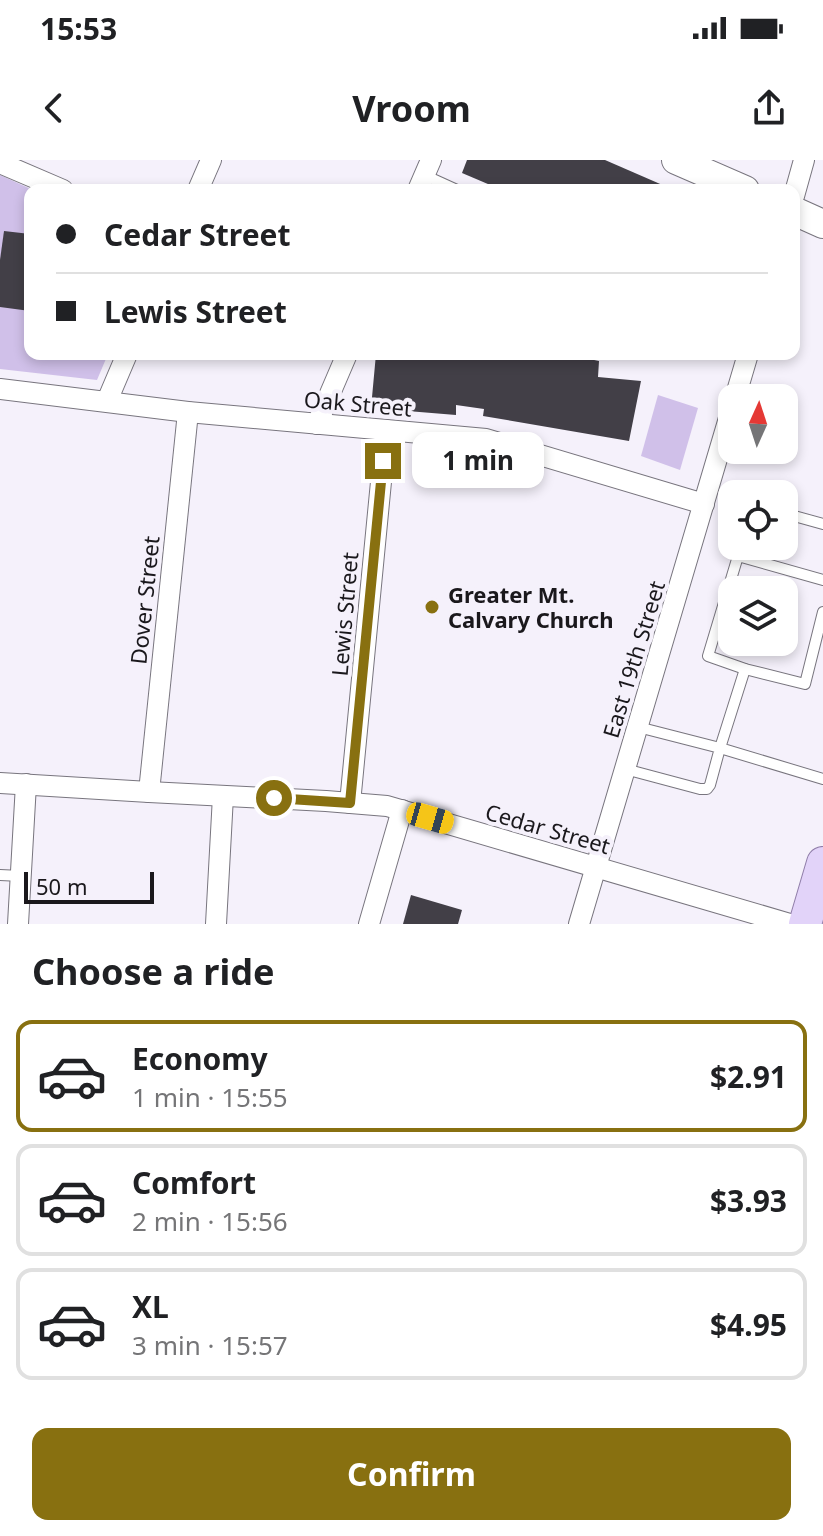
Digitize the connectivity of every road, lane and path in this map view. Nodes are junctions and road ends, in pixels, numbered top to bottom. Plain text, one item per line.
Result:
1 (211, 160) edge
2 (676, 160) edge
3 (804, 160) edge
4 (0, 163) edge
5 (424, 175) edge
6 (49, 184) edge
7 (201, 184) edge
8 (444, 184) edge
9 (731, 184) edge
10 (797, 184) edge
11 (800, 214) edge
12 (823, 224) edge
13 (124, 360) edge
14 (344, 360) edge
15 (746, 360) edge
16 (739, 384) edge
17 (0, 389) edge
18 (107, 401) junction
19 (188, 412) junction
20 (317, 424) junction
21 (386, 430) junction
22 (718, 456) edge
23 (704, 504) junction
24 (798, 517) edge
25 (823, 524) edge
26 (823, 580) edge
27 (823, 612) edge
28 (745, 669) junction
29 (638, 727) junction
30 (720, 748) junction
31 (625, 769) junction
32 (823, 779) edge
33 (0, 783) edge
34 (26, 784) junction
35 (149, 792) junction
36 (223, 796) junction
37 (350, 803) junction
38 (402, 810) junction
39 (823, 863) edge
40 (596, 867) junction
41 (10, 875) edge
42 (18, 924) edge
43 (216, 924) edge
44 (369, 924) edge
45 (579, 924) edge
46 (790, 924) edge
47 (805, 924) edge

1 - 7 street
2 - 9 main road
3 - 10 street
4 - 6 street
5 - 8 lane
11 - 12 main road
13 - 18 street
14 - 20 street
15 - 16 street
17 - 18 street, Oak Street
18 - 19 street, Oak Street
19 - 20 street, Oak Street
19 - 35 street, Dover Street
20 - 21 street, Oak Street
21 - 23 street, Oak Street
21 - 37 street, Lewis Street
22 - 23 street, East 19th Street
23 - 29 street, East 19th Street
24 - 25 lane
26 - 28 lane
27 - 28 lane
28 - 30 lane
29 - 30 lane
29 - 31 street, East 19th Street
30 - 31 lane
30 - 32 lane
31 - 40 street, East 19th Street
33 - 34 street, Cedar Street
34 - 35 street, Cedar Street
34 - 41 street
35 - 36 street, Cedar Street
36 - 37 street, Cedar Street
36 - 43 street
37 - 38 street, Cedar Street
38 - 40 street, Cedar Street
38 - 44 street
39 - 47 main road
40 - 45 street, East 19th Street
40 - 46 street, Cedar Street
41 - 42 street

